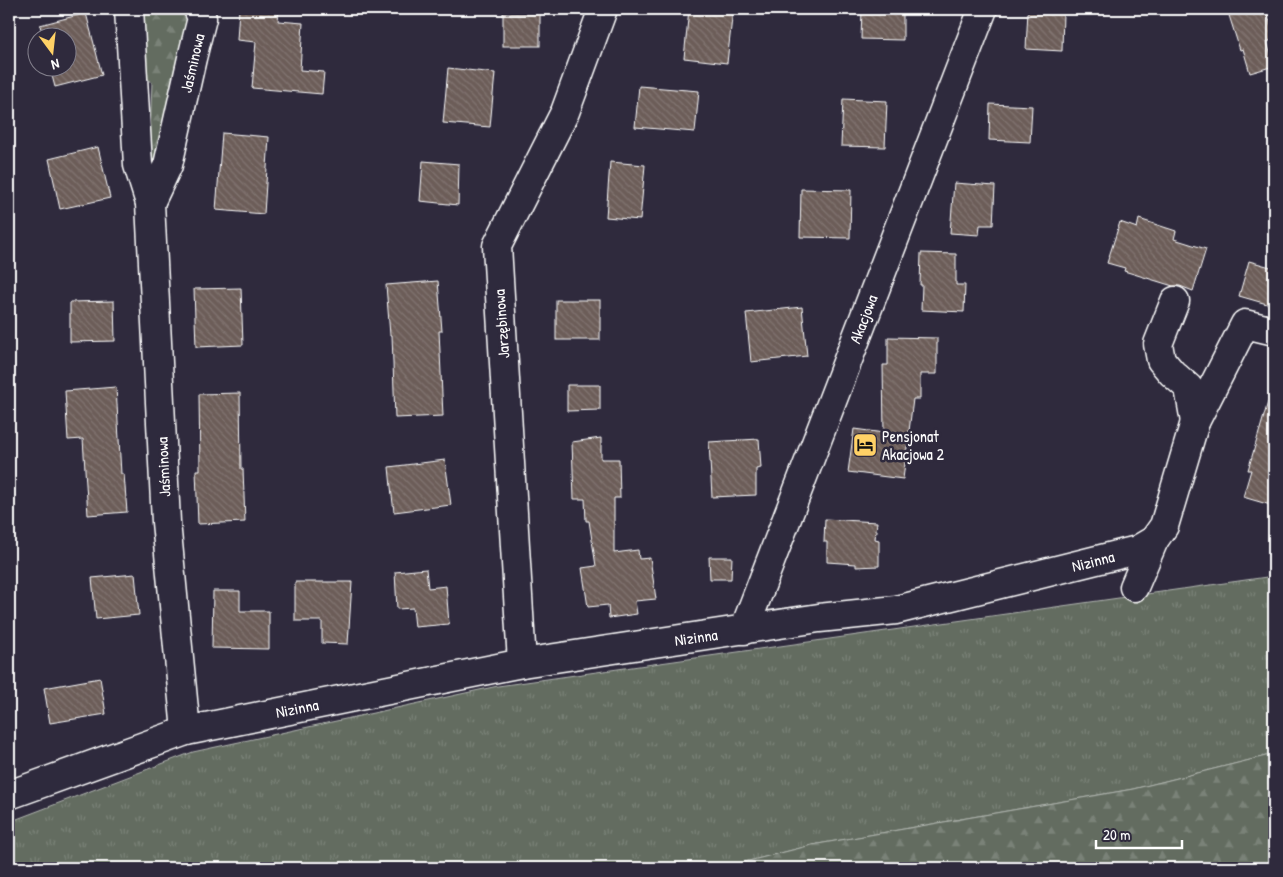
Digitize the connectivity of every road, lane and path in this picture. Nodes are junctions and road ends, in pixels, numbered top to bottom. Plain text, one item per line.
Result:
1 (129, 9) edge
2 (198, 9) edge
3 (603, 9) edge
4 (983, 9) edge
5 (150, 203) junction
6 (1175, 301) dead end
7 (1274, 331) edge
8 (1195, 422) junction
9 (1154, 540) junction
10 (1134, 587) dead end
11 (744, 630) junction
12 (522, 662) junction
13 (186, 731) junction
14 (9, 795) edge

1 - 5 street, Jaśminowa
2 - 5 street, Jaśminowa
3 - 12 street, Jarzębinowa
4 - 11 street, Akacjowa
5 - 13 street, Jaśminowa
6 - 8 street
7 - 8 street
8 - 9 street
9 - 10 street
9 - 11 street, Nizinna
11 - 12 street, Nizinna
12 - 13 street, Nizinna
13 - 14 street, Nizinna

